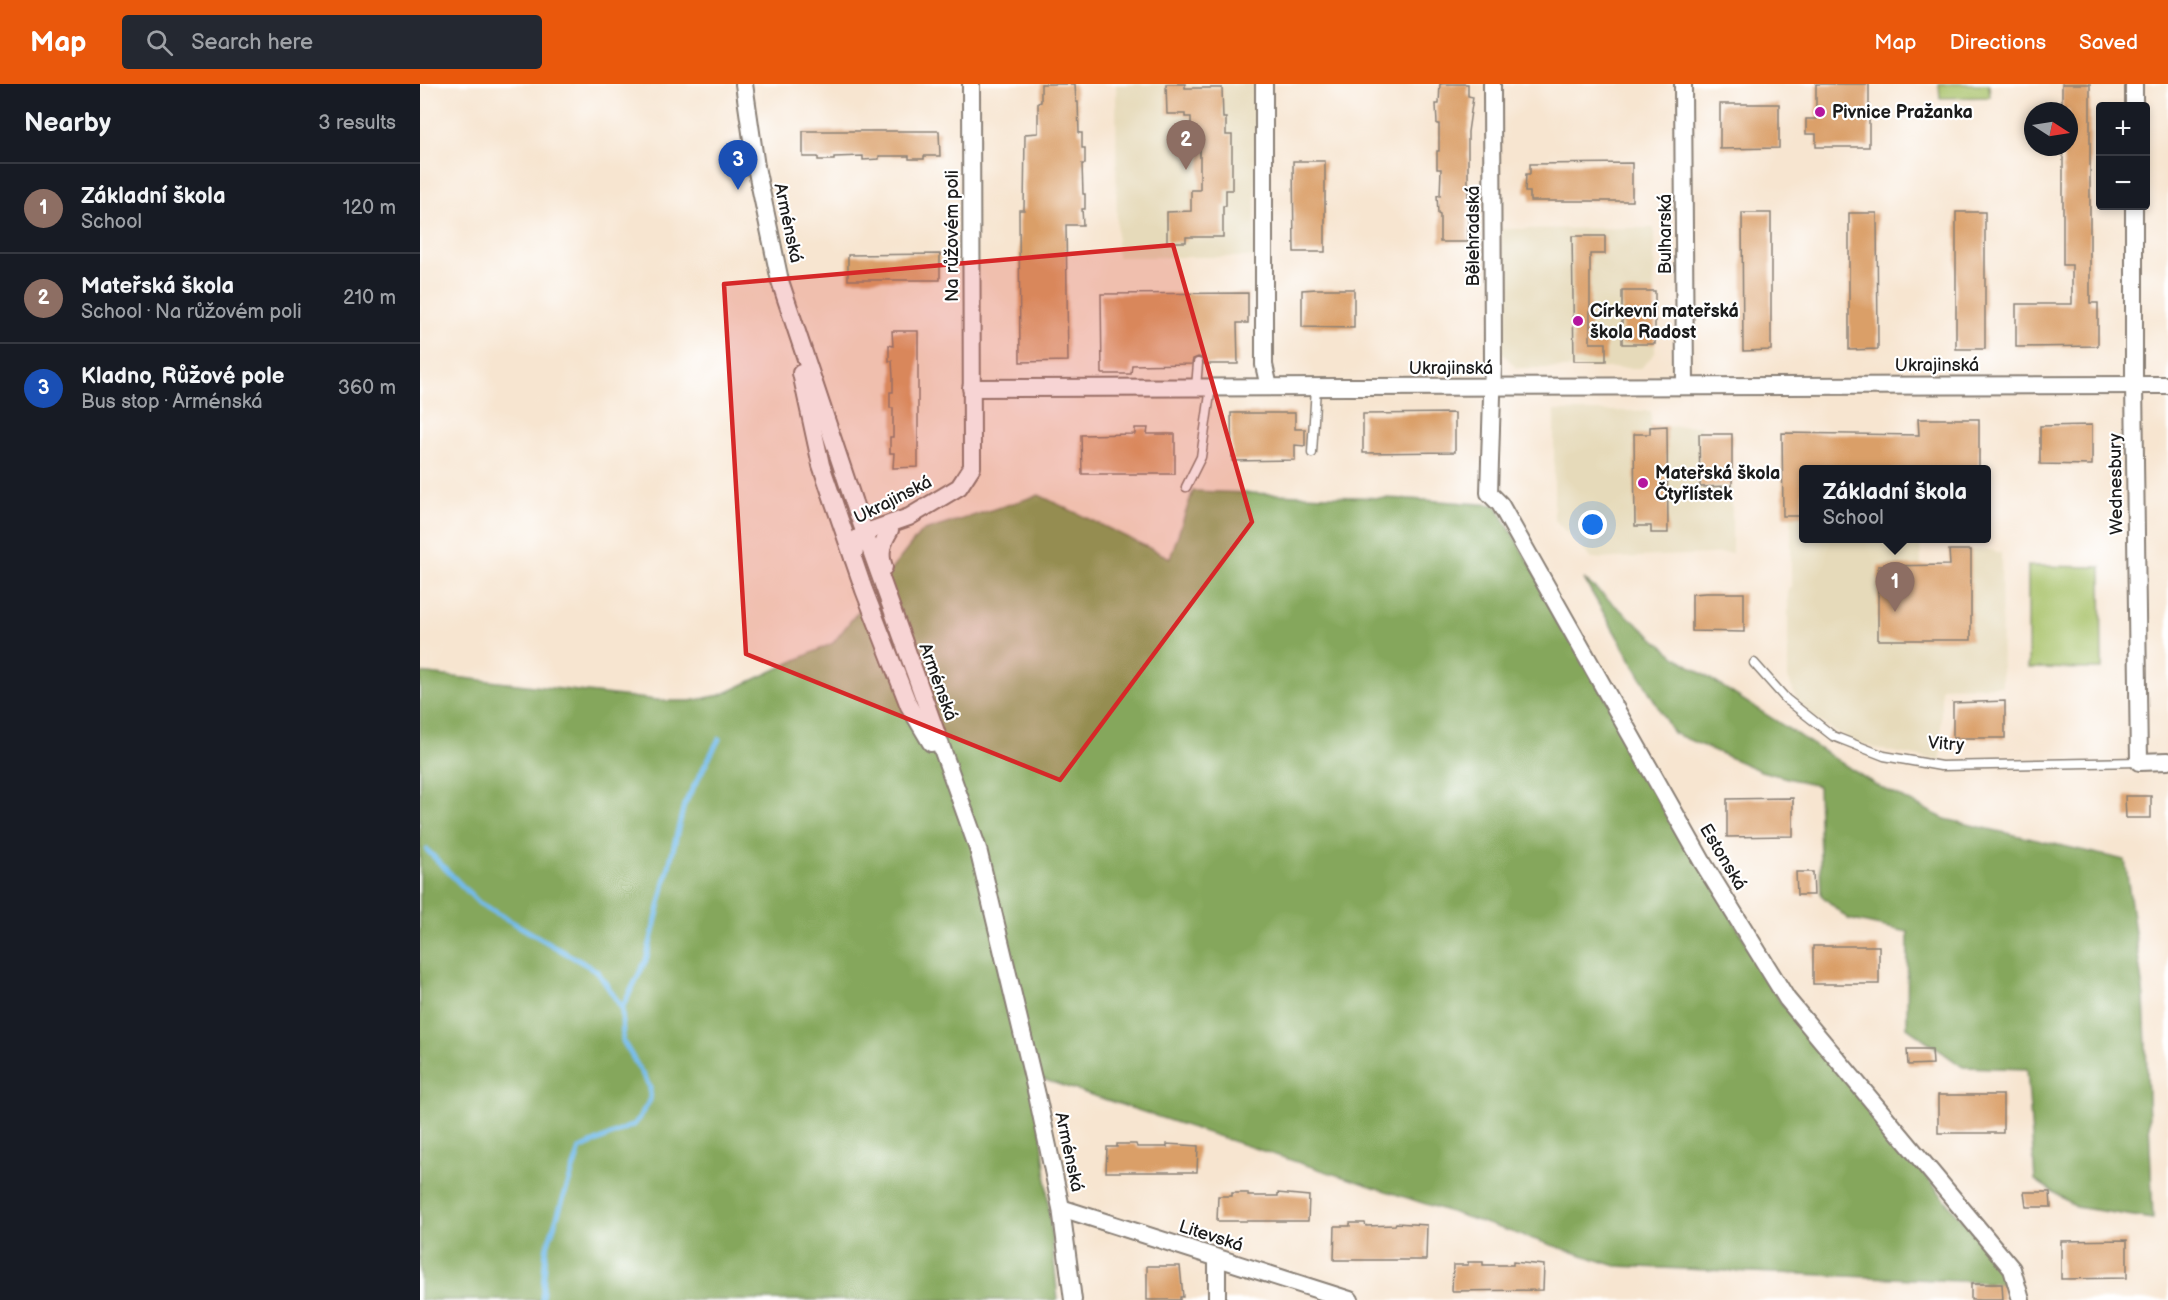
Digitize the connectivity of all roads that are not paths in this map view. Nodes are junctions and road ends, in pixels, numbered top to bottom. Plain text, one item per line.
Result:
1 (744, 84) edge
2 (970, 84) edge
3 (1264, 84) edge
4 (1492, 84) edge
5 (1683, 84) edge
6 (2134, 84) edge
7 (2134, 102) edge
8 (2134, 210) edge
9 (780, 281) junction
10 (1198, 363) dead end
11 (801, 370) junction
12 (2134, 384) junction
13 (1685, 385) junction
14 (2168, 385) edge
15 (1203, 387) junction
16 (1269, 387) junction
17 (1316, 387) junction
18 (971, 388) junction
19 (1493, 388) junction
20 (1312, 453) dead end
21 (1186, 487) dead end
22 (854, 503) junction
23 (891, 527) junction
24 (865, 534) junction
25 (853, 558) junction
26 (1754, 663) dead end
27 (938, 740) junction
28 (2168, 761) edge
29 (2139, 762) junction
30 (953, 779) junction
31 (1061, 1208) junction
32 (1217, 1259) junction
33 (1073, 1300) edge
34 (1217, 1300) edge
35 (1350, 1300) edge
36 (2021, 1300) edge

1 - 9 street, Arménská
2 - 18 street, Na růžovém poli
3 - 16 street
4 - 19 street, Bělehradská
5 - 13 street, Bulharská
6 - 7 street
8 - 12 street, Wednesbury
9 - 11 street
9 - 22 street, Arménská
10 - 15 lane
11 - 24 street
11 - 25 street
12 - 13 street, Ukrajinská
12 - 14 street, Ukrajinská
12 - 29 street, Wednesbury
13 - 19 street, Ukrajinská
15 - 16 street, Ukrajinská
15 - 18 street, Ukrajinská
15 - 21 lane
16 - 17 street, Ukrajinská
17 - 19 street, Ukrajinská
17 - 20 lane
18 - 23 street, Ukrajinská
19 - 36 street, Estonská
22 - 23 street
22 - 24 street, Arménská
23 - 24 street
23 - 27 street
24 - 25 street, Ukrajinská
24 - 27 street, Arménská
25 - 30 street
26 - 29 lane, Vitry
27 - 30 street, Arménská
28 - 29 street, Vitry
30 - 31 street, Arménská
31 - 32 street, Litevská
31 - 33 street, Arménská
32 - 34 street
32 - 35 street, Litevská

